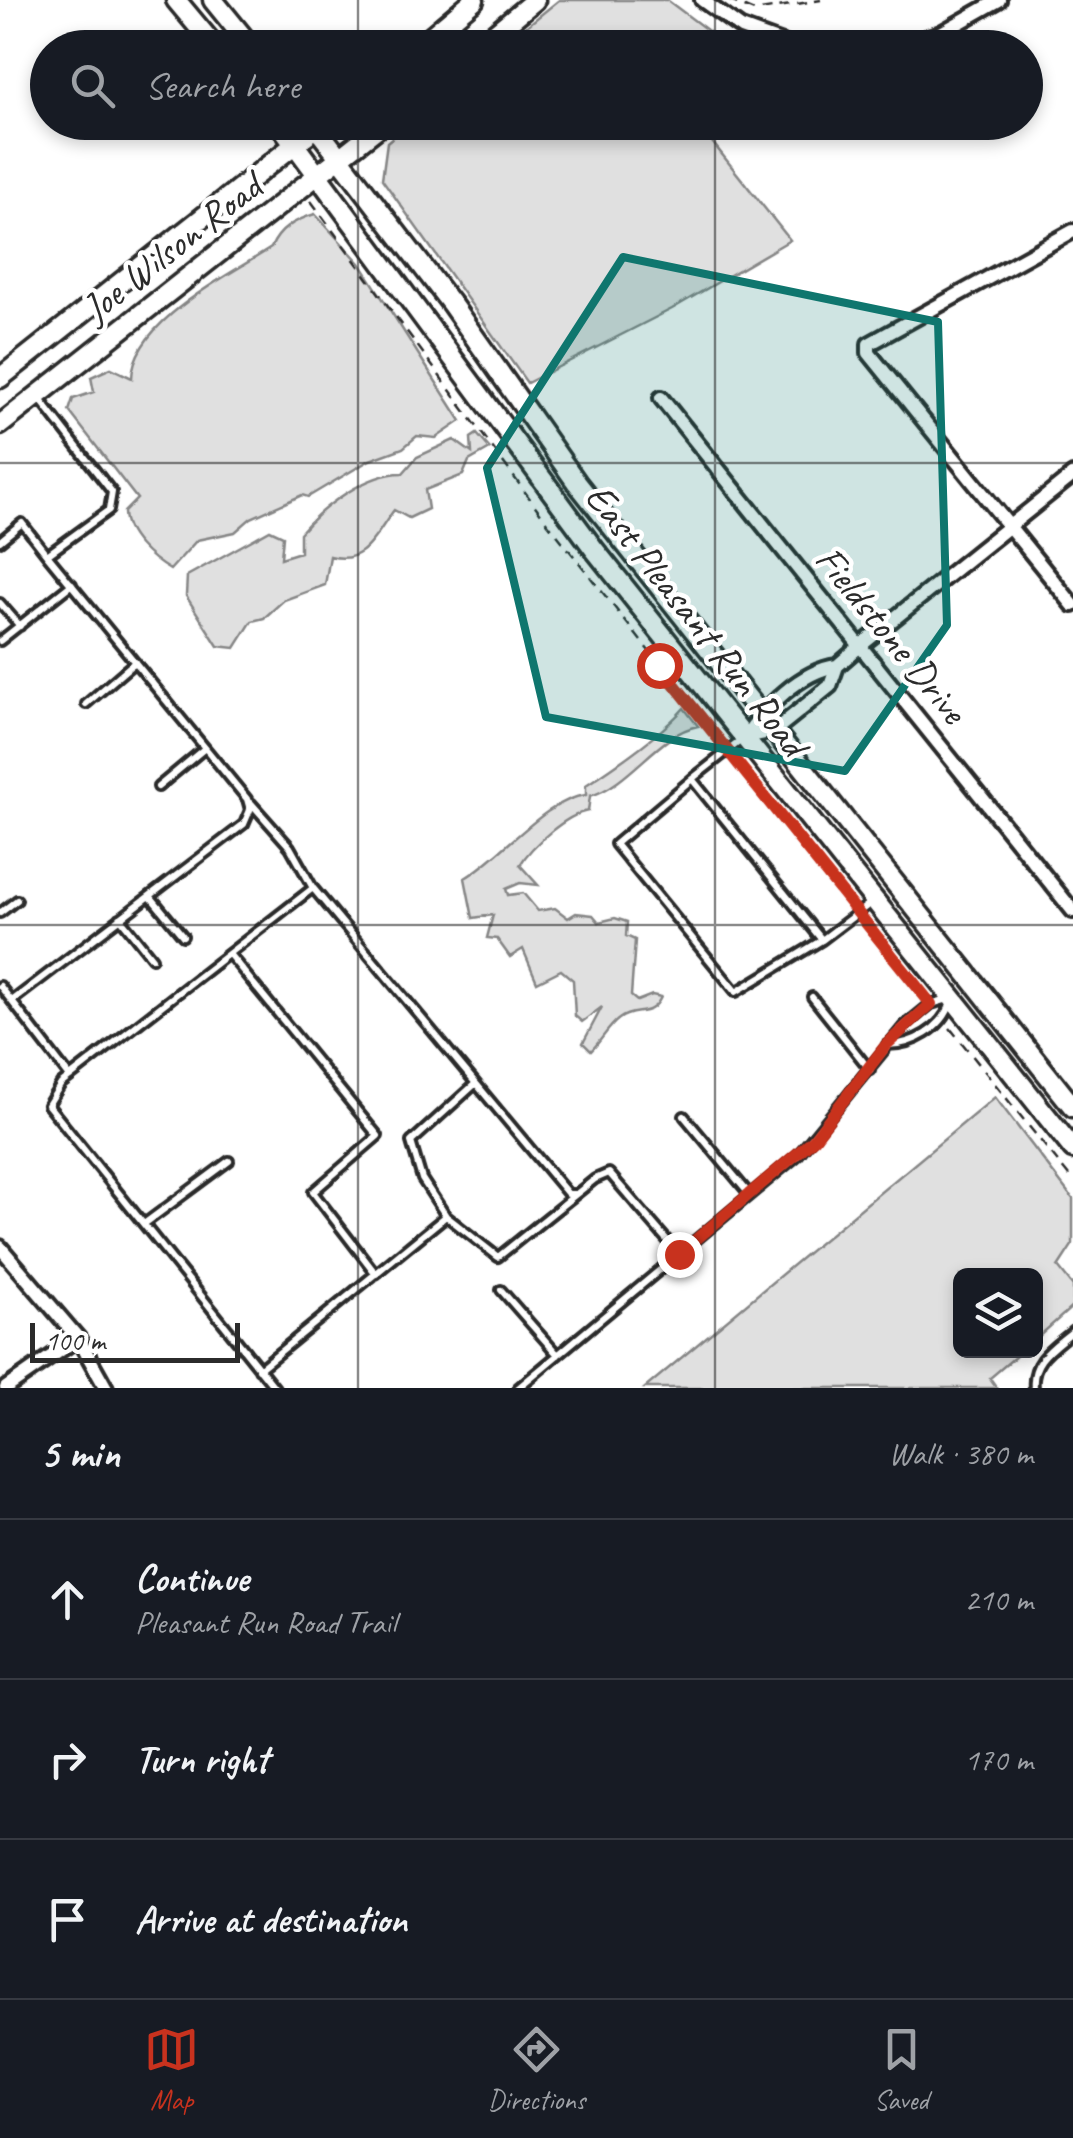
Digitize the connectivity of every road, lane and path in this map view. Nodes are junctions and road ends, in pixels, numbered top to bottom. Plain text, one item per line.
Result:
1 (176, 0) edge
2 (213, 0) edge
3 (474, 0) edge
4 (535, 0) edge
5 (702, 0) edge
6 (728, 0) edge
7 (821, 0) edge
8 (999, 0) edge
9 (201, 30) edge
10 (237, 30) edge
11 (438, 30) edge
12 (499, 30) edge
13 (746, 30) edge
14 (946, 30) edge
15 (293, 140) edge
16 (300, 140) edge
17 (329, 140) edge
18 (364, 140) edge
19 (296, 144) junction
20 (341, 158) junction
21 (319, 175) junction
22 (310, 200) dead end
23 (1073, 230) edge
24 (0, 378) edge
25 (38, 397) junction
26 (661, 398) dead end
27 (0, 425) edge
28 (1073, 476) edge
29 (1009, 527) junction
30 (0, 540) edge
31 (47, 555) junction
32 (72, 584) junction
33 (0, 603) edge
34 (1073, 605) edge
35 (20, 626) junction
36 (0, 641) edge
37 (860, 646) junction
38 (135, 662) junction
39 (838, 666) junction
40 (86, 704) dead end
41 (760, 714) junction
42 (774, 731) junction
43 (746, 737) junction
44 (205, 748) junction
45 (728, 751) junction
46 (692, 780) junction
47 (158, 786) dead end
48 (247, 799) junction
49 (312, 888) junction
50 (150, 896) junction
51 (16, 900) dead end
52 (874, 900) junction
53 (1073, 911) edge
54 (858, 912) junction
55 (0, 913) edge
56 (120, 918) junction
57 (183, 936) dead end
58 (822, 940) junction
59 (229, 953) junction
60 (152, 958) dead end
61 (972, 980) junction
62 (0, 986) edge
63 (812, 998) dead end
64 (952, 998) junction
65 (12, 1000) junction
66 (931, 1004) junction
67 (943, 1018) junction
68 (886, 1045) junction
69 (870, 1070) junction
70 (70, 1076) junction
71 (476, 1084) junction
72 (1073, 1106) edge
73 (684, 1116) dead end
74 (1073, 1149) edge
75 (229, 1161) dead end
76 (1073, 1182) edge
77 (578, 1194) junction
78 (750, 1195) junction
79 (446, 1216) junction
80 (144, 1224) junction
81 (0, 1247) edge
82 (679, 1254) junction
83 (376, 1274) junction
84 (501, 1290) dead end
85 (1073, 1331) edge
86 (78, 1338) junction
87 (558, 1355) junction
88 (259, 1369) junction
89 (6, 1388) edge
90 (106, 1388) edge
91 (274, 1388) edge
92 (518, 1388) edge
93 (1034, 1388) edge

1 - 9 main road
2 - 10 main road
3 - 11 main road
4 - 12 main road
5 - 13 street
6 - 7 path
8 - 14 street
15 - 19 main road, East Pleasant Run Road
16 - 19 main road, Joe Wilson Road
17 - 20 main road, East Pleasant Run Road
18 - 20 main road, Joe Wilson Road
19 - 21 main road, East Pleasant Run Road
19 - 24 main road, Joe Wilson Road
20 - 21 main road, Joe Wilson Road
20 - 41 main road, East Pleasant Run Road
21 - 25 main road, Joe Wilson Road
21 - 43 main road, East Pleasant Run Road
22 - 45 path
23 - 29 street
25 - 27 main road, Joe Wilson Road
25 - 31 lane
26 - 37 street, Fieldstone Drive
28 - 29 street
29 - 34 street
29 - 37 street
30 - 31 lane
31 - 32 lane
32 - 35 lane
32 - 38 lane
33 - 35 lane
35 - 36 lane
37 - 39 street
37 - 53 street, Fieldstone Drive
38 - 40 lane
38 - 44 lane
39 - 41 street
39 - 42 street
41 - 42 main road, East Pleasant Run Road
41 - 43 street
42 - 43 street
42 - 61 main road, East Pleasant Run Road
43 - 45 lane
43 - 52 main road, East Pleasant Run Road
44 - 47 lane
44 - 48 lane
45 - 46 lane
45 - 54 path
46 - 58 lane
46 - 58 lane
48 - 49 lane
48 - 50 lane
49 - 59 lane
49 - 71 lane
50 - 56 lane
50 - 57 lane
51 - 55 lane
52 - 54 lane
52 - 64 main road, East Pleasant Run Road
54 - 58 lane
54 - 66 path
56 - 60 lane
56 - 65 lane
59 - 70 lane
59 - 83 lane
61 - 64 main road
61 - 72 main road, East Pleasant Run Road
62 - 65 lane
63 - 69 lane
64 - 66 lane
64 - 67 lane
64 - 74 main road, East Pleasant Run Road
65 - 70 lane
66 - 68 lane
67 - 68 lane
67 - 76 path
68 - 69 lane
69 - 78 lane
70 - 80 lane
71 - 77 lane
71 - 79 lane
73 - 78 lane
75 - 80 lane
77 - 79 lane
77 - 82 lane
78 - 82 lane
79 - 83 lane
80 - 88 lane
81 - 86 street
82 - 87 lane
83 - 88 lane
84 - 87 lane
85 - 93 lane
86 - 89 street
86 - 90 street
87 - 92 lane
88 - 91 lane

